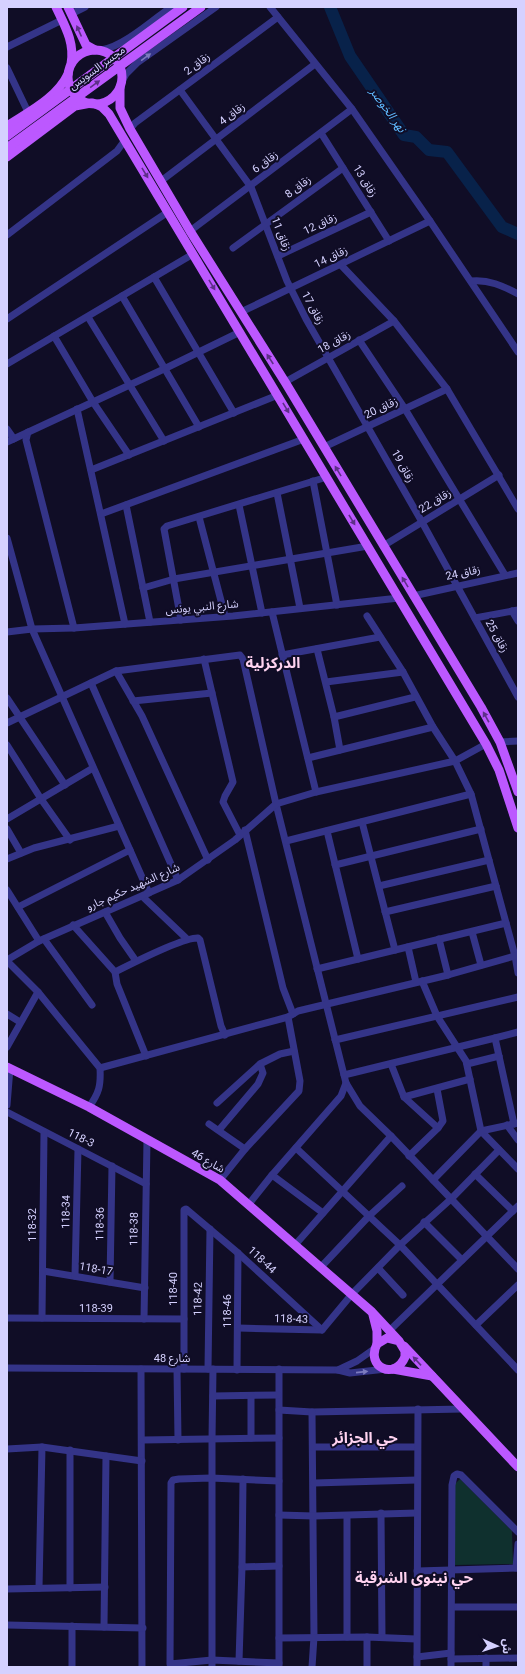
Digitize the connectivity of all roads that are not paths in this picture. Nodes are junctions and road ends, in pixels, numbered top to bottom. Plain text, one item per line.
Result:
1 (56, 7) edge
2 (85, 7) edge
3 (171, 7) edge
4 (183, 7) edge
5 (201, 7) edge
6 (216, 7) edge
7 (270, 7) edge
8 (70, 10) edge
9 (278, 17) junction
10 (62, 20) junction
11 (7, 48) edge
12 (98, 50) junction
13 (315, 64) junction
14 (7, 68) edge
15 (70, 69) junction
16 (120, 86) junction
17 (180, 90) junction
18 (92, 103) junction
19 (352, 109) junction
20 (28, 112) junction
21 (7, 126) edge
22 (130, 129) junction
23 (321, 133) junction
24 (7, 136) edge
25 (125, 140) junction
26 (217, 140) junction
27 (7, 148) edge
28 (7, 157) edge
29 (343, 168) junction
30 (161, 181) junction
31 (251, 187) junction
32 (168, 212) junction
33 (371, 212) junction
34 (430, 220) junction
35 (266, 225) junction
36 (190, 231) junction
37 (7, 235) edge
38 (389, 241) junction
39 (233, 248) dead end
40 (194, 254) junction
41 (278, 256) junction
42 (341, 265) junction
43 (154, 277) junction
44 (471, 281) junction
45 (290, 289) junction
46 (518, 294) edge
47 (122, 296) junction
48 (241, 312) junction
49 (88, 317) junction
50 (7, 319) edge
51 (394, 321) junction
52 (240, 332) junction
53 (54, 336) junction
54 (359, 340) junction
55 (199, 352) junction
56 (518, 352) edge
57 (328, 358) junction
58 (7, 364) edge
59 (164, 369) junction
60 (285, 382) junction
61 (130, 385) junction
62 (447, 389) junction
63 (278, 396) junction
64 (93, 402) junction
65 (77, 409) junction
66 (405, 409) junction
67 (234, 413) junction
68 (368, 426) junction
69 (199, 427) junction
70 (7, 429) edge
71 (28, 432) junction
72 (14, 439) junction
73 (304, 439) junction
74 (164, 441) junction
75 (7, 442) edge
76 (324, 447) junction
77 (129, 455) junction
78 (91, 470) junction
79 (499, 476) junction
80 (327, 477) junction
81 (313, 481) junction
82 (277, 493) junction
83 (458, 500) junction
84 (126, 505) junction
85 (239, 505) junction
86 (518, 509) edge
87 (101, 514) junction
88 (199, 517) junction
89 (422, 522) junction
90 (7, 538) edge
91 (368, 546) junction
92 (383, 546) junction
93 (327, 553) junction
94 (290, 559) junction
95 (252, 566) junction
96 (213, 573) junction
97 (518, 573) edge
98 (505, 575) junction
99 (174, 579) junction
100 (457, 585) junction
101 (143, 588) junction
102 (413, 596) junction
103 (399, 598) junction
104 (337, 605) junction
105 (300, 608) junction
106 (515, 611) edge
107 (262, 612) junction
108 (272, 612) junction
109 (225, 616) junction
110 (367, 616) dead end
111 (475, 618) junction
112 (181, 620) junction
113 (518, 621) edge
114 (150, 622) junction
115 (125, 624) junction
116 (74, 628) junction
117 (32, 629) junction
118 (7, 632) edge
119 (380, 637) junction
120 (317, 648) junction
121 (282, 655) junction
122 (204, 659) junction
123 (116, 671) junction
124 (402, 672) junction
125 (326, 682) junction
126 (91, 683) junction
127 (212, 693) junction
128 (61, 696) junction
129 (415, 697) junction
130 (518, 697) edge
131 (7, 698) edge
132 (134, 701) junction
133 (19, 717) junction
134 (334, 717) junction
135 (7, 723) edge
136 (433, 727) junction
137 (500, 742) junction
138 (518, 742) edge
139 (486, 744) junction
140 (7, 745) edge
141 (340, 750) junction
142 (308, 758) junction
143 (455, 761) junction
144 (93, 768) junction
145 (66, 785) junction
146 (316, 792) junction
147 (518, 792) edge
148 (471, 794) junction
149 (40, 799) junction
150 (276, 804) junction
151 (7, 819) edge
152 (362, 822) junction
153 (119, 826) junction
154 (518, 828) edge
155 (7, 829) edge
156 (481, 829) junction
157 (327, 831) junction
158 (243, 832) junction
159 (70, 840) junction
160 (286, 841) junction
161 (130, 850) junction
162 (22, 853) junction
163 (372, 856) junction
164 (7, 859) edge
165 (208, 860) junction
166 (489, 860) junction
167 (336, 865) junction
168 (178, 880) junction
169 (379, 886) junction
170 (496, 886) junction
171 (7, 890) edge
172 (146, 894) junction
173 (18, 907) junction
174 (105, 912) junction
175 (385, 912) junction
176 (506, 923) junction
177 (74, 925) junction
178 (472, 932) junction
179 (187, 939) junction
180 (42, 940) junction
181 (439, 940) junction
182 (408, 947) junction
183 (395, 950) junction
184 (516, 955) edge
185 (358, 959) junction
186 (7, 960) edge
187 (136, 961) junction
188 (481, 965) junction
189 (317, 969) junction
190 (115, 972) junction
191 (518, 973) edge
192 (448, 975) junction
193 (419, 981) junction
194 (38, 992) junction
195 (518, 997) edge
196 (326, 1004) junction
197 (92, 1005) dead end
198 (7, 1014) edge
199 (291, 1015) junction
200 (437, 1016) junction
201 (20, 1022) junction
202 (518, 1032) edge
203 (225, 1035) junction
204 (495, 1038) junction
205 (335, 1040) junction
206 (7, 1047) edge
207 (457, 1047) junction
208 (294, 1051) junction
209 (146, 1056) junction
210 (499, 1056) junction
211 (260, 1064) junction
212 (391, 1064) junction
213 (467, 1064) junction
214 (8, 1068) edge
215 (100, 1068) junction
216 (344, 1075) junction
217 (470, 1079) junction
218 (346, 1083) junction
219 (437, 1089) junction
220 (404, 1097) junction
221 (217, 1103) dead end
222 (7, 1105) edge
223 (89, 1107) junction
224 (7, 1112) edge
225 (209, 1124) dead end
226 (513, 1124) edge
227 (438, 1128) junction
228 (219, 1130) junction
229 (481, 1131) junction
230 (44, 1132) junction
231 (391, 1136) junction
232 (146, 1140) junction
233 (518, 1140) edge
234 (296, 1148) junction
235 (78, 1149) junction
236 (246, 1149) junction
237 (499, 1150) junction
238 (409, 1156) junction
239 (112, 1166) junction
240 (518, 1169) edge
241 (272, 1174) junction
242 (475, 1174) junction
243 (220, 1180) junction
244 (433, 1180) junction
245 (146, 1184) junction
246 (402, 1186) dead end
247 (342, 1191) junction
248 (451, 1199) junction
249 (248, 1204) junction
250 (515, 1208) edge
251 (184, 1210) joint
252 (323, 1213) junction
253 (369, 1216) junction
254 (424, 1222) junction
255 (210, 1229) junction
256 (486, 1236) junction
257 (295, 1245) junction
258 (400, 1245) junction
259 (238, 1253) junction
260 (462, 1260) junction
261 (321, 1267) junction
262 (378, 1268) junction
263 (518, 1269) edge
264 (43, 1271) junction
265 (75, 1276) junction
266 (110, 1282) junction
267 (437, 1284) junction
268 (518, 1285) edge
269 (145, 1288) junction
270 (352, 1294) junction
271 (402, 1295) dead end
272 (372, 1312) junction
273 (7, 1318) edge
274 (42, 1318) junction
275 (144, 1319) junction
276 (184, 1319) junction
277 (476, 1325) junction
278 (238, 1328) junction
279 (322, 1330) junction
280 (389, 1331) junction
281 (401, 1343) junction
282 (376, 1346) junction
283 (7, 1368) edge
284 (141, 1369) junction
285 (181, 1369) junction
286 (211, 1369) junction
287 (279, 1369) junction
288 (389, 1369) junction
289 (237, 1370) junction
290 (338, 1370) junction
291 (518, 1370) edge
292 (432, 1376) junction
293 (278, 1395) junction
294 (213, 1396) junction
295 (251, 1396) junction
296 (418, 1409) junction
297 (463, 1409) junction
298 (279, 1410) junction
299 (312, 1412) junction
300 (251, 1438) junction
301 (279, 1438) junction
302 (212, 1439) junction
303 (143, 1440) junction
304 (178, 1440) junction
305 (42, 1447) junction
306 (313, 1447) junction
307 (417, 1447) junction
308 (7, 1449) edge
309 (70, 1450) junction
310 (106, 1456) junction
311 (142, 1461) junction
312 (518, 1467) edge
313 (212, 1478) junction
314 (243, 1479) junction
315 (417, 1480) junction
316 (279, 1481) junction
317 (314, 1483) junction
318 (381, 1513) junction
319 (417, 1513) junction
320 (279, 1515) junction
321 (314, 1516) junction
322 (348, 1516) junction
323 (518, 1532) edge
324 (518, 1544) edge
325 (279, 1566) junction
326 (242, 1567) junction
327 (517, 1568) edge
328 (451, 1570) junction
329 (417, 1571) junction
330 (105, 1587) junction
331 (39, 1588) junction
332 (70, 1588) junction
333 (7, 1589) edge
334 (452, 1607) junction
335 (518, 1607) edge
336 (7, 1625) edge
337 (72, 1626) junction
338 (104, 1627) junction
339 (143, 1628) junction
340 (314, 1637) junction
341 (346, 1637) junction
342 (367, 1637) junction
343 (279, 1638) junction
344 (382, 1638) junction
345 (416, 1639) junction
346 (451, 1656) junction
347 (417, 1657) junction
348 (486, 1658) junction
349 (518, 1658) edge
350 (239, 1661) junction
351 (212, 1663) edge
352 (280, 1665) edge
353 (72, 1667) edge
354 (142, 1667) edge
355 (312, 1667) edge
356 (367, 1667) edge
357 (417, 1667) edge
358 (451, 1667) edge
359 (486, 1667) edge

1 - 10 main road
2 - 8 street
3 - 12 street
4 - 24 main road, مجسر السويس, bridge
27 -> 5 main road, مجسر السويس, bridge
16 -> 6 street
7 - 9 street
12 -> 8 main road
9 - 13 street
9 - 17 street, زقاق 2
10 - 11 street
10 - 15 main road
12 - 15 main road
12 - 16 main road
13 - 19 street
13 - 26 street, زقاق 4
14 - 20 street
15 - 18 main road
15 - 20 main road
16 - 18 main road
16 - 22 main road
17 - 22 street, زقاق 2
17 - 26 street, زقاق 11
18 - 25 main road
18 - 28 main road
19 - 23 street, زقاق 6
19 - 34 street
20 - 21 main road
22 - 30 main road
23 - 29 street, زقاق 13
23 - 31 street, زقاق 6
25 -> 32 main road
25 - 37 street
26 - 30 street, زقاق 4
26 - 31 street, زقاق 11
29 - 33 street, زقاق 13
29 - 35 street, زقاق 8
30 - 36 main road
31 - 35 street, زقاق 11
31 - 36 street, زقاق 6
32 - 40 main road
32 - 50 street
33 - 38 street, زقاق 13
33 - 41 street, زقاق 12
34 - 38 street, زقاق 14
34 - 44 street
35 - 39 street, زقاق 8
35 - 41 street, زقاق 11
36 - 48 main road
38 - 42 street, زقاق 14
40 - 43 street
40 -> 52 main road
41 - 45 street, زقاق 11
42 - 45 street, زقاق 14
42 - 51 street
43 - 47 street
43 - 55 street
44 - 46 street
44 - 56 street
45 - 48 street, زقاق 14
45 - 57 street, زقاق 17
47 - 49 street
47 - 59 street
60 -> 48 main road
49 - 53 street
49 - 61 street
51 - 54 street, زقاق 18
51 - 62 street
52 - 55 street
52 - 63 main road
53 - 58 street
53 - 64 street
54 - 57 street, زقاق 18
54 - 66 street
55 - 59 street
55 - 67 street
57 - 60 street, زقاق 18
57 - 68 street, زقاق 19
59 - 61 street
59 - 69 street
60 - 76 main road
61 - 64 street
61 - 74 street
62 - 66 street, زقاق 20
62 - 79 street
63 - 67 street
63 -> 73 main road
64 - 65 street
64 - 77 street
65 - 71 street
65 - 78 street
66 - 68 street, زقاق 20
66 - 83 street
67 - 69 street
68 - 76 street, زقاق 20
68 - 89 street, زقاق 19
69 - 74 street
70 - 72 street
71 - 72 street
71 - 116 street
72 - 75 street
73 - 80 main road
73 - 84 street
74 - 77 street
92 -> 76 main road
77 - 78 street
78 - 87 street
79 - 83 street, زقاق 22
79 - 86 street
80 - 81 street
80 -> 91 main road
81 - 82 street
81 - 93 street
82 - 85 street
82 - 94 street
83 - 89 street, زقاق 22
83 - 98 street
84 - 87 street
84 - 101 street
85 - 88 street
85 - 95 street
87 - 115 street
88 - 96 street
88 - 99 street
89 - 92 street, زقاق 22
89 - 100 street, زقاق 19
90 - 117 street
91 - 93 street
91 - 103 main road
102 -> 92 main road
93 - 94 street
93 - 104 street
94 - 95 street
94 - 105 street
95 - 96 street
95 - 107 street
96 - 99 street
96 - 109 street
97 - 98 street, زقاق 24
98 - 100 street, زقاق 24
99 - 101 street
99 - 112 street
100 - 102 street, زقاق 24
100 - 111 street, زقاق 25
101 - 114 street
137 -> 102 main road
103 - 104 street, شارع النبي يونس
103 - 139 main road
104 - 105 street, شارع النبي يونس
105 - 108 street, شارع النبي يونس
106 - 111 street
106 - 113 street
107 - 108 street, شارع النبي يونس
107 - 109 street, شارع النبي يونس
108 - 121 street
109 - 112 street, شارع النبي يونس
110 - 119 street
111 - 130 street, زقاق 25
112 - 114 street, شارع النبي يونس
114 - 115 street, شارع النبي يونس
115 - 116 street, شارع النبي يونس
116 - 117 street, شارع النبي يونس
117 - 118 street, شارع النبي يونس
117 - 128 street
119 - 120 street
119 - 124 street
120 - 121 street
120 - 125 street
121 - 142 street
122 - 123 street
122 - 127 street
122 - 150 street
123 - 126 street
123 - 132 street
124 - 125 street
124 - 129 street
125 - 134 street
126 - 128 street
126 - 168 street
127 - 132 street
127 - 158 street
128 - 133 street
128 - 144 street
129 - 134 street
129 - 136 street
131 - 133 street
132 - 165 street
133 - 135 street
133 - 145 street
134 - 141 street
136 - 141 street
136 - 143 street
137 - 138 street
137 - 147 main road
139 - 143 street
139 - 154 main road
140 - 149 street
141 - 142 street
142 - 146 street
143 - 146 street
143 - 148 street
144 - 145 street
144 - 153 street
145 - 149 street
146 - 150 street
148 - 152 street
148 - 156 street
149 - 151 street
149 - 159 street
150 - 158 street, شارع الشهيد حكيم جارو
150 - 160 street
152 - 157 street
152 - 163 street
153 - 159 street
153 - 161 street
155 - 162 street
156 - 163 street
156 - 166 street
157 - 160 street
157 - 167 street
158 - 165 street, شارع الشهيد حكيم جارو
158 - 199 street
159 - 162 street
160 - 189 street
161 - 172 street
161 - 173 street
162 - 164 street
163 - 167 street
163 - 169 street
165 - 168 street, شارع الشهيد حكيم جارو
166 - 169 street
166 - 170 street
167 - 185 street
168 - 172 street, شارع الشهيد حكيم جارو
169 - 175 street
170 - 175 street
170 - 176 street
171 - 173 street
172 - 174 street, شارع الشهيد حكيم جارو
172 - 179 street
173 - 180 street
174 - 177 street, شارع الشهيد حكيم جارو
174 - 187 street
175 - 183 street
176 - 178 street
176 - 184 street
177 - 180 street, شارع الشهيد حكيم جارو
177 - 190 street
178 - 181 street
178 - 188 street
179 - 187 street
179 - 203 street
180 - 186 street, شارع الشهيد حكيم جارو
180 - 197 street
181 - 182 street
181 - 192 street
182 - 183 street
182 - 193 street
183 - 185 street
184 - 188 street
184 - 191 street
185 - 189 street
186 - 194 street
187 - 190 street
188 - 192 street
189 - 196 street
190 - 209 street
192 - 193 street
193 - 196 street
193 - 200 street
194 - 201 street
194 - 215 street
195 - 200 street
196 - 199 street
196 - 205 street
198 - 201 street
199 - 203 street
199 - 208 street
200 - 205 street
200 - 207 street
201 - 206 street
202 - 204 street
203 - 209 street
204 - 207 street
204 - 210 street
205 - 216 street
207 - 212 street
207 - 213 street
208 - 211 street
208 - 236 street
209 - 215 street
210 - 213 street
210 - 226 street
211 - 221 street
211 - 228 street
212 - 216 street
212 - 220 street
213 - 217 street
214 - 222 street
214 - 223 main road, شارع 46
215 - 223 street
216 - 218 street
217 - 219 street
217 - 229 street
218 - 231 street
218 - 234 street
219 - 220 street
219 - 227 street
220 - 227 street
223 - 232 main road, شارع 46
224 - 230 street, 118-3
225 - 228 street
226 - 229 street
226 - 233 street
227 - 238 street
228 - 236 street
229 - 237 street
229 - 244 street
230 - 235 street, 118-3
230 - 264 street, 118-32
231 - 238 street
231 - 247 street
232 - 243 main road, شارع 46
232 - 245 street, 118-38
234 - 241 street
234 - 247 street
235 - 239 street, 118-3
235 - 265 street, 118-34
236 - 243 street
237 - 240 street
237 - 242 street, 118-43
238 - 244 street
239 - 245 street, 118-3
239 - 266 street, 118-36
241 - 249 street
241 - 252 street
242 - 248 street, 118-43
242 - 250 street
243 - 249 main road, شارع 46
244 - 248 street
245 - 269 street, 118-38
246 - 253 street
247 - 252 street
247 - 253 street
248 - 254 street, 118-43
248 - 256 street
249 - 257 main road, شارع 46
250 - 256 street
251 - 255 street, 118-44
251 - 276 street, 118-40
252 - 257 street
253 - 258 street
253 - 261 street
254 - 258 street, 118-43
254 - 260 street
255 - 259 street, 118-44
255 - 286 street, 118-42
256 - 260 street
256 - 263 street
257 - 261 main road, شارع 46
258 - 262 street, 118-43
258 - 267 street
259 - 278 street, 118-46
259 - 279 street, 118-44
260 - 267 street
261 - 270 main road, شارع 46
262 - 270 street, 118-43
262 - 271 street
264 - 265 street, 118-17
264 - 274 street, 118-32
265 - 266 street, 118-17
266 - 269 street, 118-17
267 - 277 street
267 - 280 street
268 - 277 street
269 - 275 street, 118-38
270 - 272 main road, شارع 46
270 - 279 street, 118-43
272 - 280 main road, شارع 46
272 - 282 main road
273 - 274 street, 118-39
274 - 275 street, 118-39
275 - 276 street, 118-39
276 - 285 street, 118-40
277 - 291 street
278 - 279 street, 118-43
278 - 289 street, 118-46
280 - 281 main road, شارع 46
281 - 282 main road
281 - 288 main road
292 -> 281 main road, شارع 46
282 - 288 main road
282 - 290 street
283 - 284 street, شارع 48
284 - 285 street, شارع 48
284 - 303 street
285 - 286 street, شارع 48
285 - 304 street, 118-40
286 - 289 street, شارع 48
286 - 294 street, 118-42
287 - 289 street, شارع 48
287 - 290 street, شارع 48
287 - 293 street
290 -> 288 street, شارع 48
288 - 292 main road
292 - 297 main road, شارع 46
293 - 295 street
293 - 298 street
294 - 295 street
294 - 302 street, 118-42
295 - 300 street
296 - 297 street
296 - 299 street
296 - 307 street
297 - 312 main road, شارع 46
298 - 299 street
298 - 301 street
299 - 306 street
300 - 301 street
300 - 302 street
301 - 316 street
302 - 304 street
302 - 313 street, 118-42
303 - 304 street
303 - 311 street
305 - 308 street
305 - 309 street
305 - 331 street
306 - 307 street
306 - 317 street
307 - 315 street
309 - 310 street
309 - 332 street
310 - 311 street
310 - 330 street
311 - 339 street
313 - 314 street
313 - 351 street, 118-42
313 - 351 street
314 - 316 street
314 - 326 street
315 - 317 street
315 - 319 street
316 - 320 street
317 - 321 street
318 - 319 street
318 - 322 street
318 - 344 street
319 - 329 street
320 - 321 street
320 - 325 street
321 - 322 street
321 - 340 street
322 - 341 street
323 - 328 street
324 - 327 street
325 - 326 street
325 - 343 street
326 - 350 street
327 - 328 street
328 - 329 street
328 - 334 street
329 - 345 street
330 - 332 street
330 - 338 street
331 - 332 street
331 - 333 street
334 - 335 street
334 - 346 street
336 - 337 street
337 - 338 street
337 - 353 street
338 - 339 street
339 - 354 street
340 - 341 street
340 - 343 street
340 - 355 street
341 - 342 street
342 - 344 street
342 - 356 street
343 - 352 street
344 - 345 street
345 - 347 street
346 - 347 street
346 - 348 street
346 - 358 street
347 - 357 street
348 - 349 street
348 - 359 street
350 - 351 street
350 - 352 street

